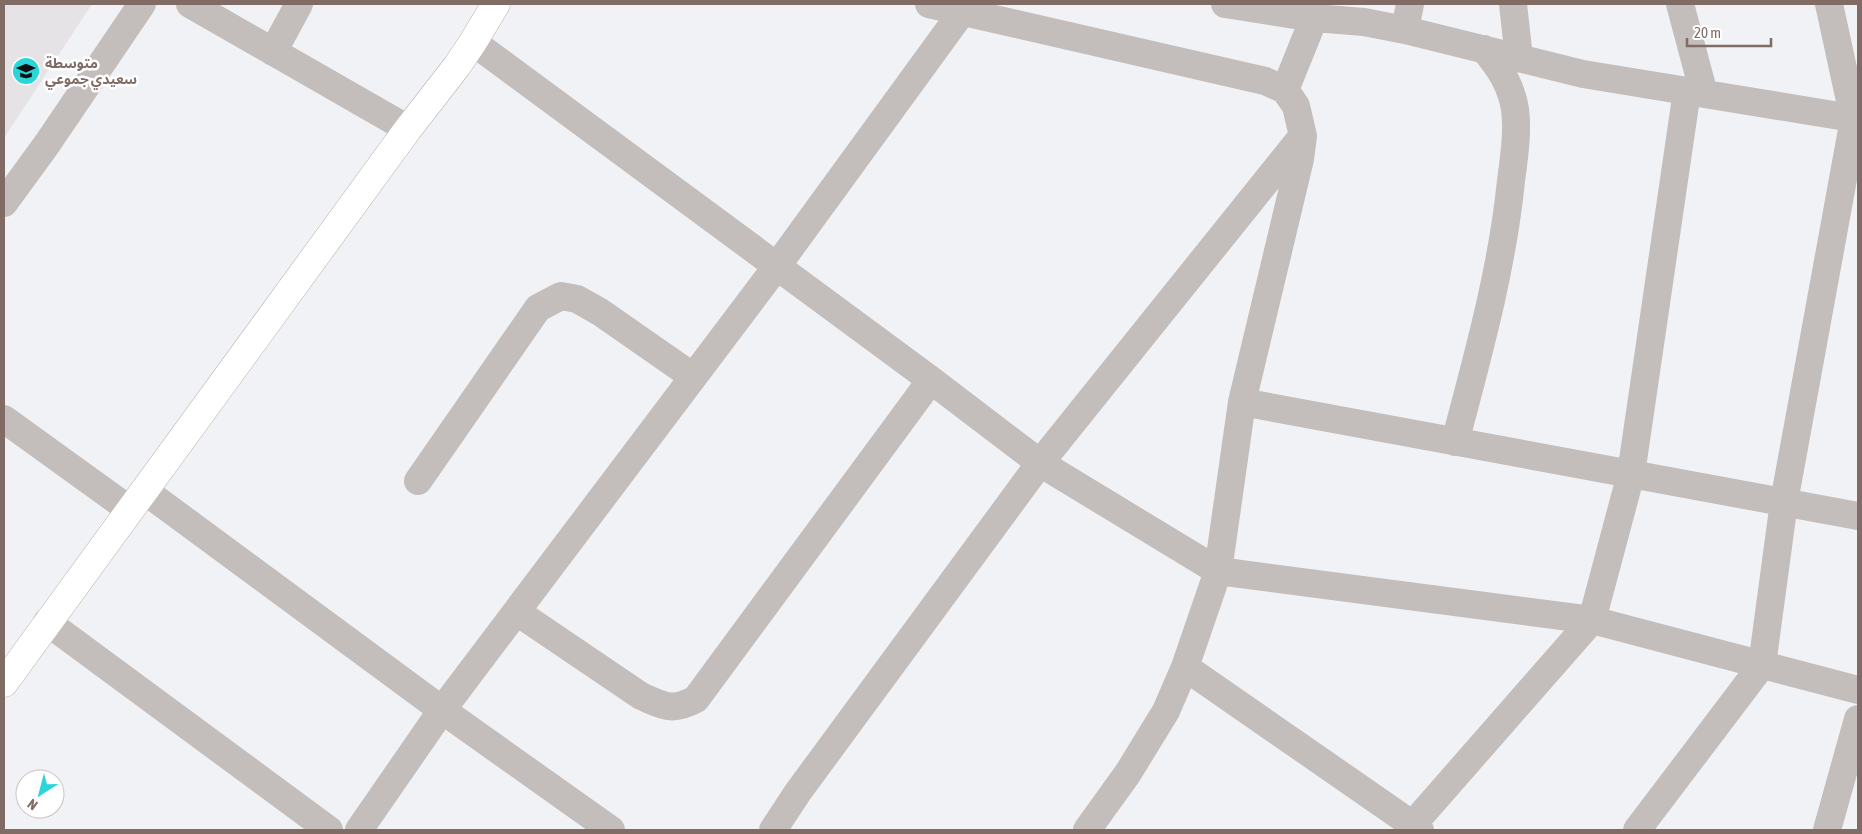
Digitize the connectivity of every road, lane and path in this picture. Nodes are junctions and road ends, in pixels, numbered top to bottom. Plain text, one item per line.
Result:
1 (142, 4) edge
2 (190, 4) edge
3 (298, 4) edge
4 (496, 4) edge
5 (929, 4) edge
6 (1225, 4) edge
7 (1410, 4) edge
8 (1513, 4) edge
9 (1680, 4) edge
10 (1829, 4) edge
11 (962, 12) junction
12 (1314, 18) junction
13 (1405, 30) junction
14 (473, 42) junction
15 (1484, 49) junction
16 (273, 52) junction
17 (1519, 58) junction
18 (1285, 90) junction
19 (1695, 92) junction
20 (1856, 119) edge
21 (408, 129) junction
22 (1303, 136) junction
23 (4, 203) edge
24 (776, 266) junction
25 (692, 376) junction
26 (931, 380) junction
27 (1242, 402) junction
28 (4, 419) edge
29 (1455, 442) junction
30 (1040, 463) junction
31 (1631, 474) junction
32 (418, 481) dead end
33 (137, 500) junction
34 (1784, 502) junction
35 (1858, 516) edge
36 (1218, 572) junction
37 (517, 612) junction
38 (1592, 620) junction
39 (47, 622) junction
40 (1762, 665) junction
41 (1185, 667) junction
42 (4, 683) edge
43 (1858, 690) edge
44 (442, 710) junction
45 (1858, 719) edge
46 (1848, 794) edge
47 (1414, 828) edge
48 (329, 830) edge
49 (359, 830) edge
50 (611, 830) edge
51 (772, 830) edge
52 (1087, 830) edge
53 (1637, 830) edge
54 (1827, 830) edge

1 - 23 street
2 - 16 street
3 - 16 street
4 - 14 main road
5 - 11 street
6 - 12 street
7 - 13 street
8 - 17 street
9 - 19 street
10 - 20 street
11 - 18 street
11 - 24 street
12 - 13 street
12 - 18 street
13 - 15 street
14 - 21 main road
14 - 24 street
15 - 17 street
15 - 29 street
16 - 21 street
17 - 19 street
18 - 22 street
19 - 20 street
19 - 31 street
20 - 34 street
21 - 33 main road
22 - 27 street
22 - 30 street
24 - 25 street
24 - 26 street
25 - 32 street
25 - 37 street
26 - 30 street
26 - 37 street
27 - 29 street
27 - 36 street
28 - 33 street
29 - 31 street
30 - 36 street
30 - 51 street
31 - 34 street
31 - 38 street
33 - 39 main road
33 - 44 street
34 - 35 street
34 - 40 street
36 - 38 street
36 - 41 street
37 - 44 street
38 - 40 street
38 - 47 street
39 - 42 main road
39 - 48 street
40 - 43 street
40 - 53 street
41 - 47 street
41 - 52 street
44 - 49 street
44 - 50 street
45 - 46 street
46 - 54 street

